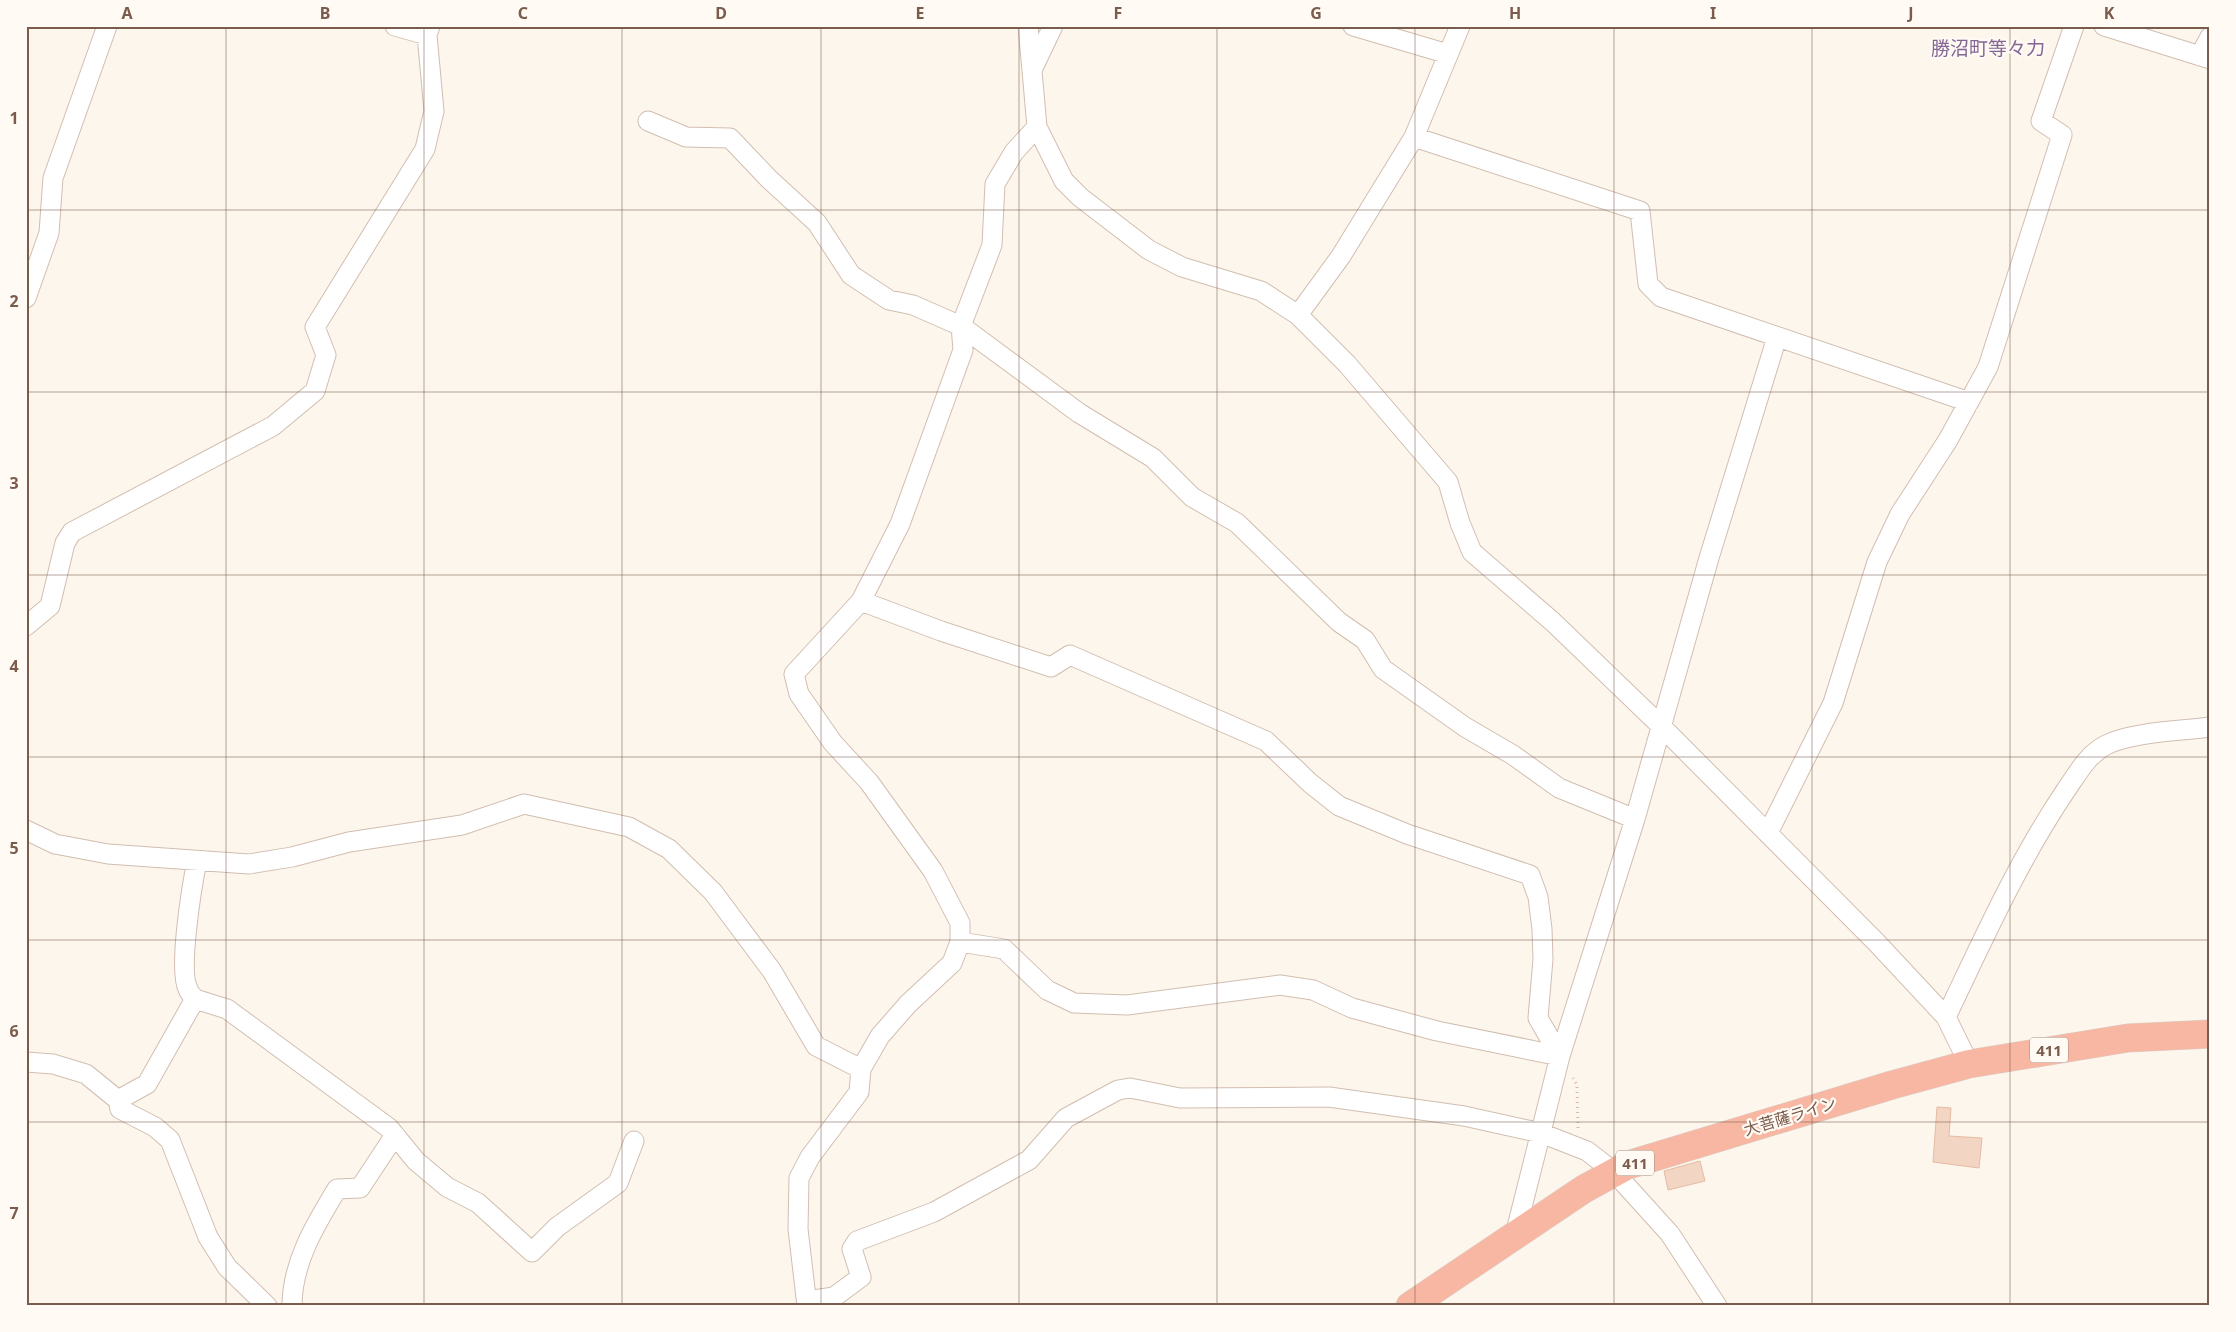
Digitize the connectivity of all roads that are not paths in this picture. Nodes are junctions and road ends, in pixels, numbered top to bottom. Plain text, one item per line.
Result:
1 (107, 26) edge
2 (395, 26) edge
3 (1028, 26) edge
4 (1053, 26) edge
5 (1353, 26) edge
6 (1460, 26) edge
7 (2074, 26) edge
8 (2104, 26) edge
9 (428, 31) edge
10 (2210, 37) edge
11 (1448, 54) junction
12 (2205, 58) edge
13 (1032, 70) junction
14 (648, 121) dead end
15 (1037, 126) junction
16 (1414, 137) junction
17 (26, 298) edge
18 (1298, 315) junction
19 (961, 326) junction
20 (1777, 337) junction
21 (1969, 402) junction
22 (861, 601) junction
23 (26, 626) edge
24 (1661, 726) junction
25 (2210, 727) edge
26 (1635, 819) junction
27 (26, 830) edge
28 (1768, 833) junction
29 (197, 861) junction
30 (960, 942) junction
31 (195, 999) junction
32 (1946, 1017) junction
33 (2210, 1034) edge
34 (1560, 1056) junction
35 (26, 1062) edge
36 (1969, 1064) junction
37 (860, 1069) junction
38 (118, 1100) junction
39 (1541, 1132) junction
40 (394, 1135) junction
41 (634, 1141) dead end
42 (1613, 1171) junction
43 (1515, 1235) junction
44 (807, 1303) edge
45 (267, 1306) edge
46 (292, 1306) edge
47 (1410, 1306) edge
48 (1717, 1306) edge

1 - 17 street
2 - 9 street
3 - 13 street
4 - 13 street
5 - 11 street
6 - 11 street
7 - 21 street
8 - 12 street
9 - 23 street
10 - 12 street
11 - 16 street
13 - 15 street
14 - 19 street
15 - 18 street
15 - 19 street
16 - 18 street
16 - 20 street
18 - 24 street
19 - 22 street
19 - 26 street
20 - 21 street
20 - 24 street
21 - 28 street
22 - 30 street
22 - 34 street
24 - 26 street
24 - 28 street
25 - 32 street
26 - 34 street
27 - 29 street
28 - 32 street
29 - 31 street
29 - 37 street
30 - 34 street
30 - 37 street
31 - 38 street
31 - 40 street
32 - 36 street
33 - 36 highway, 大菩薩ライン / 411
34 - 39 street
35 - 38 street
36 - 42 highway, 大菩薩ライン / 411
37 - 44 street
38 - 45 street
39 - 42 street
39 - 43 street
39 - 44 street
40 - 41 street
40 - 46 street
42 - 43 highway, 大菩薩ライン / 411
42 - 48 street
43 - 47 highway, 大菩薩ライン / 411

